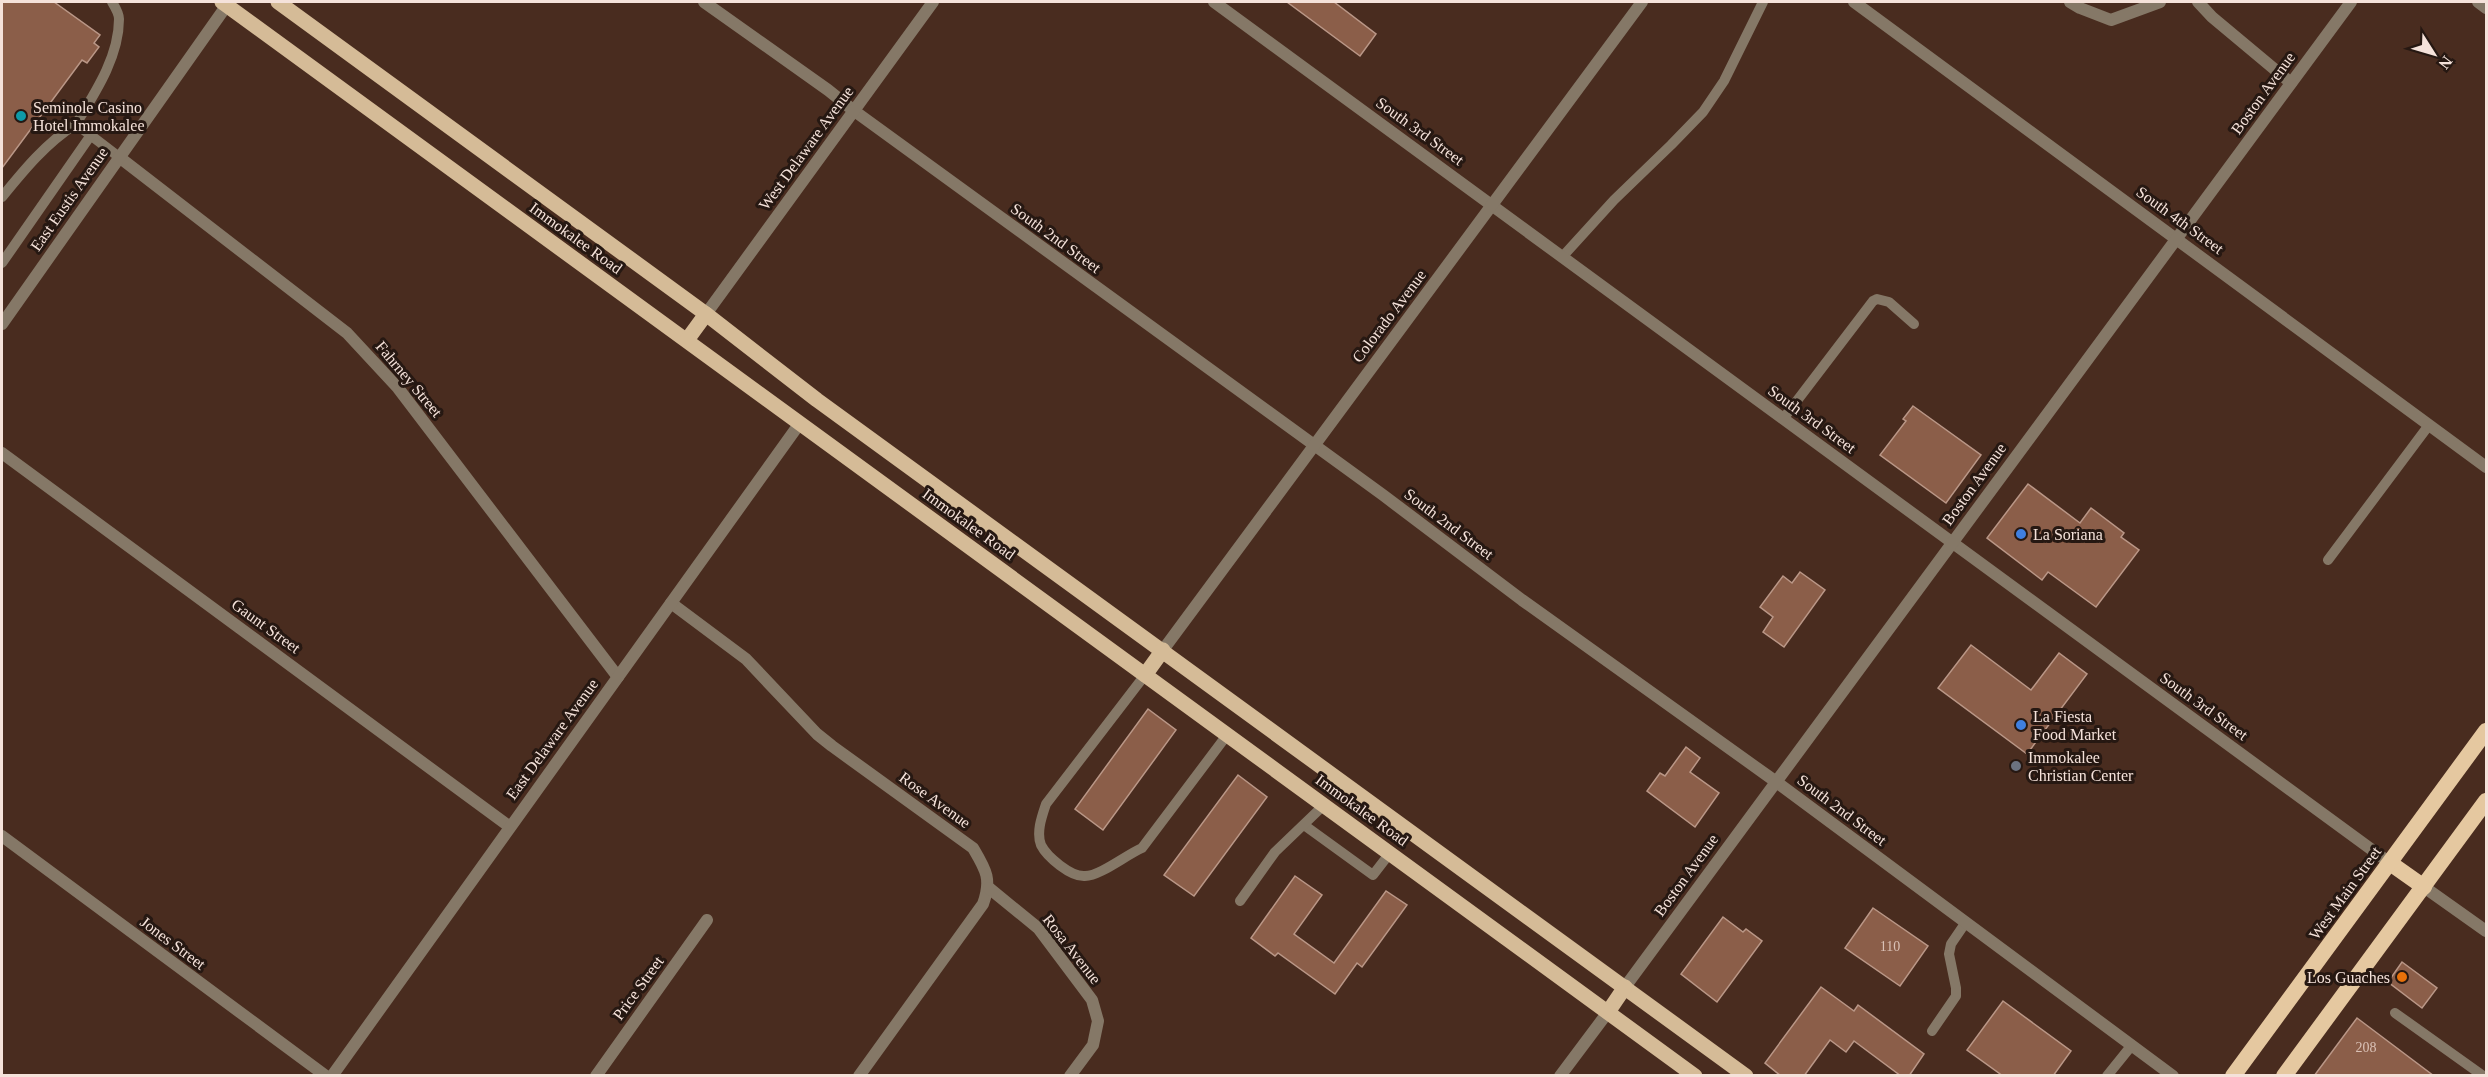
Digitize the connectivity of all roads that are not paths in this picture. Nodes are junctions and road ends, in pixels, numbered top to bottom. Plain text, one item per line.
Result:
1 (112, 2) edge
2 (278, 2) edge
3 (704, 2) edge
4 (933, 2) edge
5 (1214, 2) edge
6 (1642, 2) edge
7 (1763, 2) edge
8 (2070, 2) edge
9 (2160, 2) edge
10 (2198, 2) edge
11 (2351, 2) edge
12 (2478, 2) edge
13 (226, 3) edge
14 (1862, 4) edge
15 (2487, 8) edge
16 (2291, 83) junction
17 (853, 110) junction
18 (76, 124) junction
19 (91, 135) junction
20 (119, 157) junction
21 (2, 197) edge
22 (1493, 204) junction
23 (2176, 238) junction
24 (1563, 256) junction
25 (2, 263) edge
26 (706, 314) junction
27 (2, 324) edge
28 (1914, 324) dead end
29 (687, 340) junction
30 (817, 400) junction
31 (1783, 419) junction
32 (800, 423) junction
33 (2429, 425) junction
34 (1313, 446) junction
35 (2, 453) edge
36 (2487, 467) edge
37 (1952, 542) junction
38 (2328, 560) dead end
39 (671, 603) junction
40 (1163, 650) junction
41 (1144, 675) junction
42 (618, 677) junction
43 (2487, 731) edge
44 (1227, 735) junction
45 (1775, 781) junction
46 (2487, 801) edge
47 (1324, 805) junction
48 (1304, 825) junction
49 (510, 826) junction
50 (2, 836) edge
51 (1390, 853) junction
52 (2390, 863) junction
53 (2424, 887) junction
54 (989, 888) junction
55 (1240, 901) dead end
56 (707, 920) dead end
57 (1966, 922) junction
58 (2487, 931) edge
59 (1625, 987) junction
60 (1608, 1012) junction
61 (2395, 1013) dead end
62 (1932, 1031) dead end
63 (2132, 1046) junction
64 (2487, 1069) edge
65 (2166, 1074) edge
66 (2482, 1075) edge
67 (326, 1076) edge
68 (332, 1076) edge
69 (596, 1076) edge
70 (859, 1076) edge
71 (1070, 1076) edge
72 (1560, 1076) edge
73 (1695, 1076) edge
74 (1746, 1076) edge
75 (2107, 1076) edge
76 (2233, 1076) edge
77 (2284, 1076) edge

1 - 18 lane
2 - 26 main road, Immokalee Road
3 - 17 street, South 2nd Street
4 - 17 street, West Delaware Avenue
5 - 22 street, South 3rd Street
6 - 22 street, Colorado Avenue
7 - 24 lane
8 - 9 street
10 - 16 street
11 - 16 street, Boston Avenue
12 - 15 street
13 - 20 street, East Eustis Avenue
13 - 29 main road, Immokalee Road
14 - 23 street, South 4th Street
16 - 23 street, Boston Avenue
17 - 26 street, West Delaware Avenue
17 - 34 street, South 2nd Street
18 - 19 lane
18 - 21 lane
19 - 20 lane
19 - 25 lane
20 - 27 street, East Eustis Avenue
20 - 42 street, Fahrney Street
22 - 24 street, South 3rd Street
22 - 34 street, Colorado Avenue
23 - 33 street, South 4th Street
23 - 37 street, Boston Avenue
24 - 31 street, South 3rd Street
26 - 29 main road
26 - 30 main road, Immokalee Road
28 - 31 lane
29 - 32 main road, Immokalee Road
30 - 32 main road
30 - 40 main road, Immokalee Road
31 - 37 street, South 3rd Street
32 - 39 street, East Delaware Avenue
32 - 41 main road, Immokalee Road
33 - 36 street, South 4th Street
33 - 38 lane
34 - 40 street, Colorado Avenue
34 - 45 street, South 2nd Street
35 - 49 street, Gaunt Street
37 - 45 street, Boston Avenue
37 - 52 street, South 3rd Street
39 - 42 street, East Delaware Avenue
39 - 54 street, Rose Avenue
40 - 41 main road
40 - 59 main road, Immokalee Road
41 - 44 main road, Immokalee Road
41 - 44 lane
42 - 49 street, East Delaware Avenue
43 - 52 highway, West Main Street
44 - 47 main road, Immokalee Road
45 - 57 street, South 2nd Street
45 - 59 street, Boston Avenue
46 - 53 highway
47 - 48 lane
47 - 51 main road, Immokalee Road
48 - 51 lane
48 - 55 lane
49 - 68 street, East Delaware Avenue
50 - 67 street, Jones Street
51 - 60 main road, Immokalee Road
52 - 53 highway
52 - 76 highway, West Main Street
53 - 58 street
53 - 77 highway
54 - 70 street
54 - 71 street, Rosa Avenue
56 - 69 street, Price Street
57 - 62 lane
57 - 63 street, South 2nd Street
59 - 60 main road
59 - 74 main road, Immokalee Road
60 - 72 street
60 - 73 main road, Immokalee Road
61 - 66 lane
63 - 65 street, South 2nd Street
63 - 75 lane
64 - 66 lane

